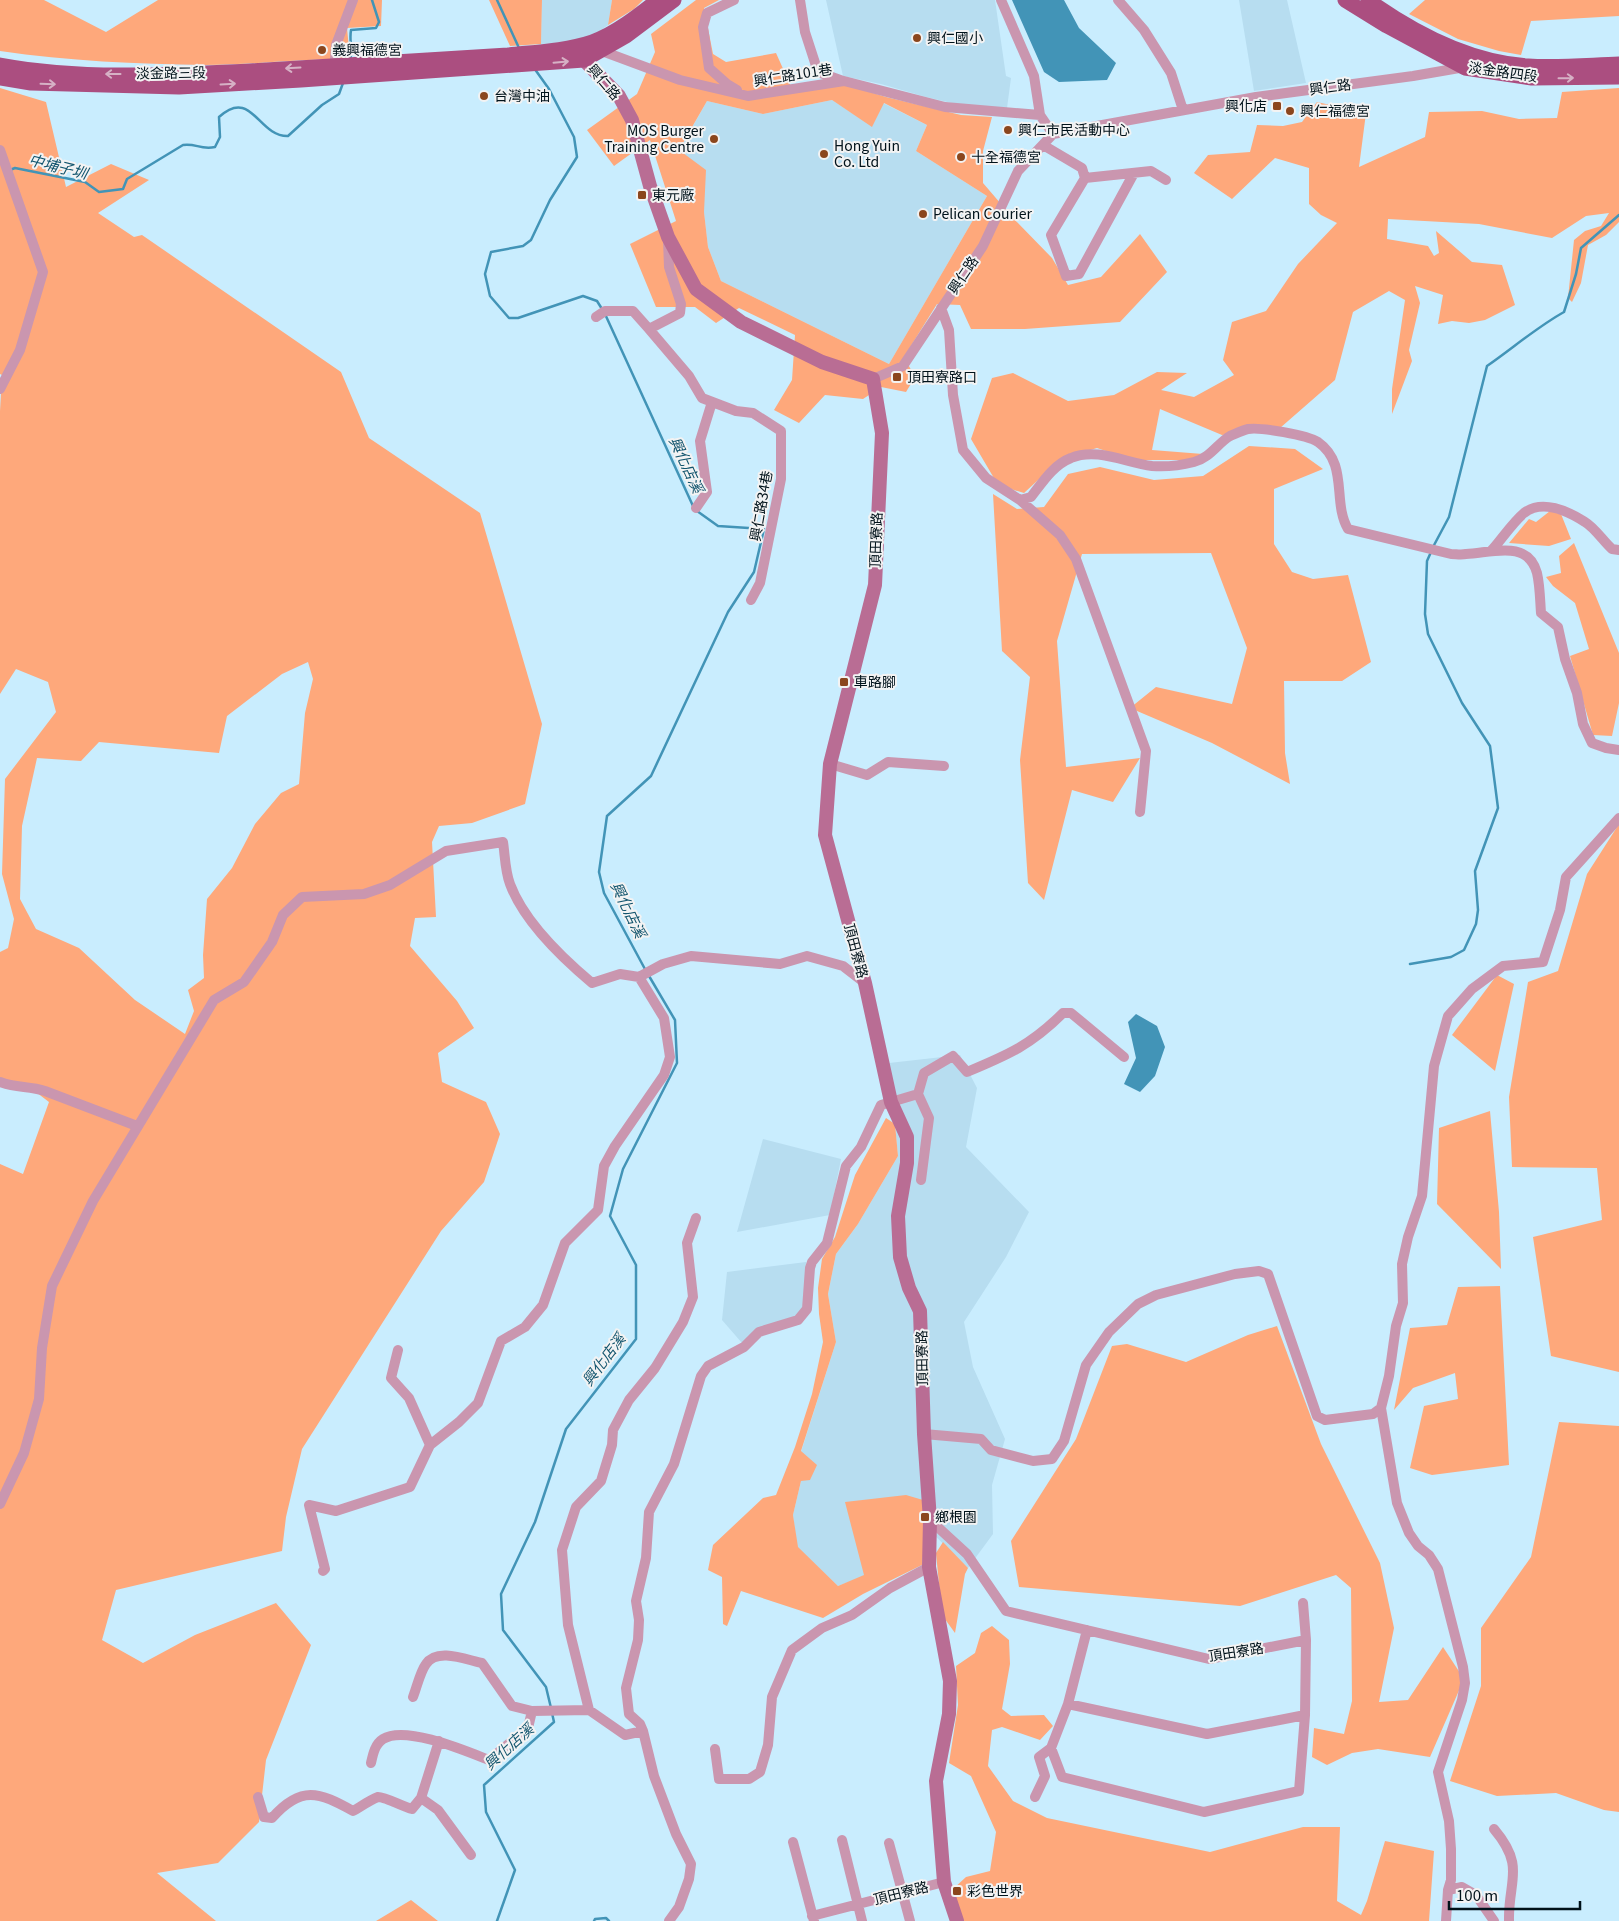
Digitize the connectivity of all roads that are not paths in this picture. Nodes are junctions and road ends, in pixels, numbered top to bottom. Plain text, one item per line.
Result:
1 (353, 0) edge
2 (658, 0) edge
3 (674, 0) edge
4 (734, 0) edge
5 (800, 0) edge
6 (1001, 0) edge
7 (1118, 0) edge
8 (1345, 0) edge
9 (1368, 0) edge
10 (598, 46) junction
11 (582, 53) junction
12 (1466, 61) junction
13 (1619, 64) edge
14 (0, 65) edge
15 (343, 71) junction
16 (1619, 77) edge
17 (0, 78) edge
18 (844, 81) junction
19 (748, 96) junction
20 (1183, 110) junction
21 (1040, 115) junction
22 (1053, 134) junction
23 (1043, 145) junction
24 (0, 150) edge
25 (1134, 173) junction
26 (1085, 178) junction
27 (1166, 180) dead end
28 (668, 237) junction
29 (941, 308) junction
30 (596, 318) dead end
31 (649, 329) junction
32 (873, 379) junction
33 (0, 389) edge
34 (712, 402) junction
35 (1020, 500) junction
36 (696, 508) dead end
37 (1619, 550) edge
38 (1491, 551) junction
39 (751, 600) dead end
40 (1619, 750) edge
41 (830, 764) junction
42 (944, 766) dead end
43 (1140, 812) dead end
44 (1619, 818) edge
45 (639, 976) junction
46 (865, 983) junction
47 (1124, 1056) dead end
48 (0, 1082) edge
49 (918, 1094) junction
50 (891, 1102) junction
51 (137, 1126) junction
52 (921, 1180) dead end
53 (696, 1218) dead end
54 (398, 1350) dead end
55 (1381, 1408) junction
56 (924, 1434) junction
57 (430, 1444) junction
58 (0, 1504) edge
59 (930, 1520) junction
60 (929, 1567) junction
61 (323, 1571) dead end
62 (1303, 1603) dead end
63 (1087, 1630) junction
64 (1306, 1640) junction
65 (413, 1697) dead end
66 (1068, 1704) junction
67 (589, 1710) junction
68 (532, 1711) junction
69 (1304, 1715) junction
70 (644, 1731) junction
71 (440, 1741) junction
72 (1051, 1748) junction
73 (715, 1749) dead end
74 (371, 1763) dead end
75 (258, 1797) dead end
76 (421, 1798) junction
77 (1035, 1798) dead end
78 (1494, 1829) dead end
79 (842, 1840) dead end
80 (793, 1842) dead end
81 (889, 1843) dead end
82 (471, 1855) dead end
83 (944, 1882) junction
84 (1448, 1890) junction
85 (902, 1893) junction
86 (858, 1904) junction
87 (813, 1918) edge
88 (669, 1921) edge
89 (862, 1921) edge
90 (910, 1921) edge
91 (957, 1921) edge
92 (1446, 1921) edge
93 (1494, 1921) edge
94 (1509, 1921) edge

1 - 15 street
2 - 10 main road
3 - 10 main road
4 - 19 street
5 - 18 street
6 - 21 street
7 - 20 street
8 - 12 main road, 淡金路四段
9 - 12 main road, 淡金路四段
10 - 11 main road
10 - 19 street, 興仁路101巷
11 - 15 main road, 淡金路三段
11 - 28 street, 興仁路
12 - 13 main road, 淡金路四段
12 -> 16 main road, 淡金路四段
12 - 20 street, 興仁路
15 -> 14 main road, 淡金路三段
17 -> 15 main road, 淡金路三段
18 - 19 street, 興仁路101巷
18 - 21 street, 興仁路101巷
20 - 22 street, 興仁路
21 - 22 street
22 - 23 street, 興仁路
23 - 26 street
23 - 29 street, 興仁路
24 - 33 street
25 - 26 street
25 - 26 street
25 - 27 street
28 - 31 street
28 - 32 street, 興仁路
29 - 32 street, 興仁路
29 - 35 street
30 - 31 street, 興仁路34巷
31 - 34 street, 興仁路34巷
32 - 41 street, 頂田寮路
34 - 36 street
34 - 39 street, 興仁路34巷
35 - 38 street
35 - 43 street
37 - 38 street
38 - 40 street
41 - 42 street
41 - 46 street, 頂田寮路
44 - 55 street
45 - 46 street
45 - 51 street
45 - 57 street
46 - 50 street, 頂田寮路
47 - 49 street
48 - 51 street
49 - 50 street
49 - 52 street
50 - 56 street, 頂田寮路
50 - 70 street
51 - 58 street
53 - 67 street
54 - 57 street
55 - 56 street
55 - 84 street
56 - 59 street, 頂田寮路
57 - 61 street
59 - 60 street, 頂田寮路
59 - 63 street, 頂田寮路
60 - 73 street
60 - 83 street, 頂田寮路
62 - 64 street
63 - 64 street, 頂田寮路
63 - 66 street
64 - 69 street
65 - 68 street
66 - 69 street
66 - 72 street
67 - 68 street
67 - 70 street
68 - 71 street
69 - 72 street
70 - 88 street
71 - 74 street
71 - 76 street
72 - 77 street
75 - 76 street
76 - 82 street
78 - 94 street
79 - 86 street, 頂田寮路
80 - 87 street
81 - 85 street
83 - 85 street, 頂田寮路
83 - 91 street, 頂田寮路
84 - 92 street
84 - 93 street
85 - 86 street, 頂田寮路
85 - 90 street
86 - 87 street, 頂田寮路
86 - 89 street, 頂田寮路

